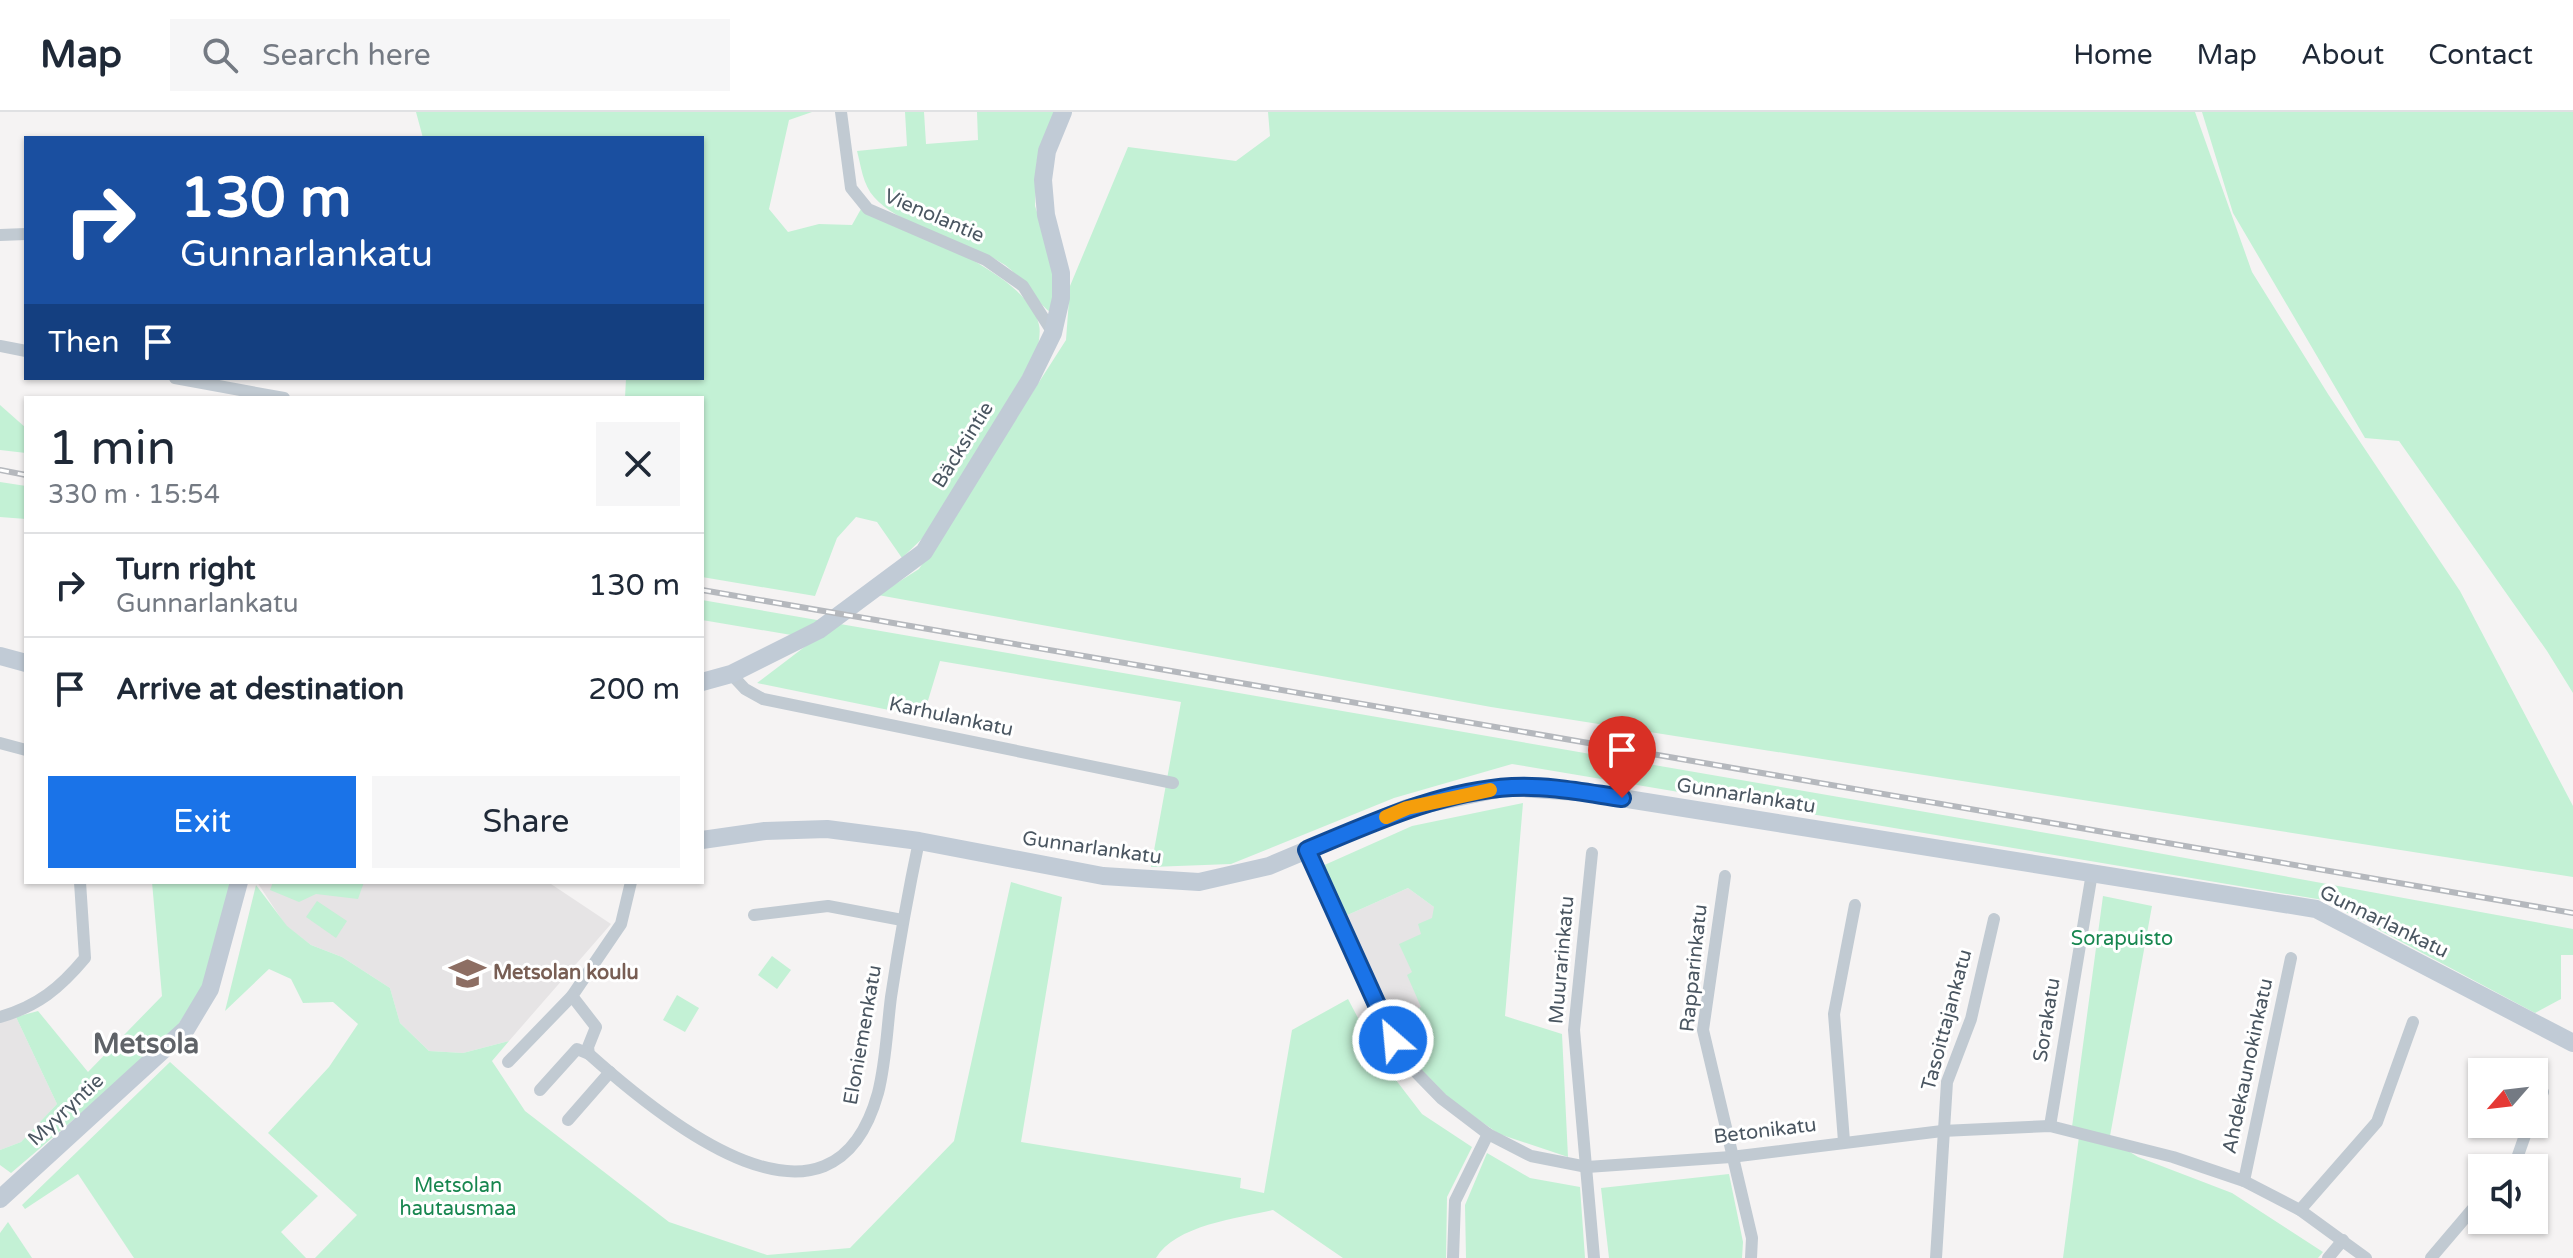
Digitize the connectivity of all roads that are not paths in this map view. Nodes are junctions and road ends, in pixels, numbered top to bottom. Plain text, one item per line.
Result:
1 (841, 112) edge
2 (1063, 112) edge
3 (24, 234) edge
4 (0, 235) edge
5 (1053, 333) junction
6 (0, 346) edge
7 (24, 351) edge
8 (186, 380) edge
9 (273, 396) edge
10 (0, 656) edge
11 (24, 662) edge
12 (731, 674) junction
13 (704, 681) edge
14 (0, 743) edge
15 (24, 749) edge
16 (1173, 783) dead end
17 (704, 840) edge
18 (919, 841) junction
19 (1307, 850) junction
20 (1592, 853) dead end
21 (2092, 873) junction
22 (1725, 876) dead end
23 (80, 884) edge
24 (238, 884) edge
25 (631, 884) edge
26 (1855, 905) dead end
27 (754, 915) dead end
28 (1994, 919) dead end
29 (902, 920) junction
30 (2291, 958) dead end
31 (572, 996) junction
32 (0, 1017) edge
33 (2413, 1022) dead end
34 (2573, 1043) edge
35 (589, 1054) junction
36 (508, 1062) dead end
37 (610, 1072) junction
38 (540, 1090) dead end
39 (568, 1120) dead end
40 (2050, 1126) junction
41 (1942, 1131) junction
42 (1488, 1134) junction
43 (1844, 1141) junction
44 (1731, 1157) junction
45 (1587, 1167) junction
46 (2244, 1181) junction
47 (3, 1191) edge
48 (2300, 1210) junction
49 (2468, 1214) edge
50 (2343, 1240) junction
51 (1453, 1258) edge
52 (1594, 1258) edge
53 (1751, 1258) edge
54 (1936, 1258) edge
55 (2328, 1258) edge
56 (2366, 1258) edge
57 (2431, 1258) edge

1 - 5 street, Vienolantie
2 - 5 street, Bäcksintie
3 - 4 street
5 - 12 street, Bäcksintie
6 - 7 street
8 - 9 street
10 - 11 street
12 - 13 street, Bäcksintie
12 - 16 street, Karhulankatu
14 - 15 street
17 - 18 street, Gunnarlankatu
18 - 19 street, Gunnarlankatu
18 - 29 street, Eloniemenkatu
19 - 21 street, Gunnarlankatu
19 - 42 street, Betonikatu
20 - 45 street, Muurarinkatu
21 - 34 street, Gunnarlankatu
21 - 40 street, Sorakatu
22 - 44 street, Rapparinkatu
23 - 32 street
24 - 47 street, Myyryntie
25 - 31 street
26 - 43 street
27 - 29 street
28 - 41 street, Tasoittajankatu
29 - 37 street, Eloniemenkatu
30 - 46 street, Ahdekaunokinkatu
31 - 35 street
31 - 36 street
33 - 48 street
35 - 37 street, Eloniemenkatu
35 - 38 street
37 - 39 street
40 - 41 street, Betonikatu
40 - 46 street, Betonikatu
41 - 43 street, Betonikatu
41 - 54 street, Tasoittajankatu
42 - 45 street, Betonikatu
42 - 51 street
43 - 44 street, Betonikatu
44 - 45 street, Betonikatu
44 - 53 street, Rapparinkatu
45 - 52 street, Muurarinkatu
46 - 48 street, Betonikatu
48 - 50 street, Betonikatu
49 - 57 street
50 - 55 street
50 - 56 street, Betonikatu

